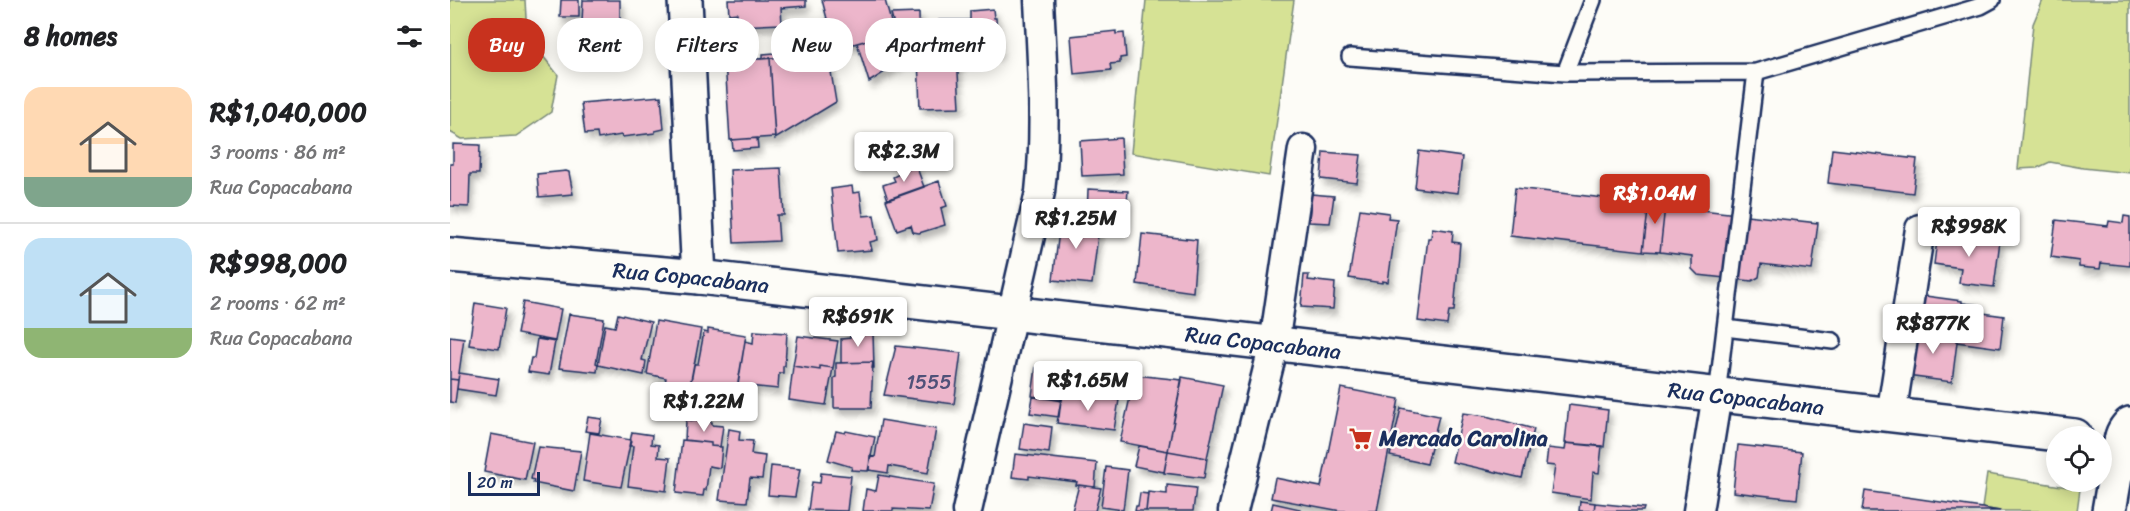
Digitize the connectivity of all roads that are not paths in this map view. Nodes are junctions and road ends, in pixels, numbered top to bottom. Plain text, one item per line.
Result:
1 (685, 0) edge
2 (1038, 0) edge
3 (1593, 0) edge
4 (1992, 0) edge
5 (1350, 57) dead end
6 (1756, 72) junction
7 (1565, 73) junction
8 (1303, 149) dead end
9 (1920, 229) dead end
10 (450, 255) edge
11 (699, 278) junction
12 (1011, 314) junction
13 (1725, 328) junction
14 (1833, 340) dead end
15 (1274, 344) junction
16 (1717, 395) junction
17 (1891, 416) junction
18 (2046, 433) edge
19 (2121, 442) edge
20 (967, 511) edge
21 (1233, 511) edge
22 (1698, 511) edge
23 (2109, 511) edge

1 - 11 main road
2 - 12 street
3 - 7 lane
4 - 6 lane
5 - 7 lane
6 - 7 lane
6 - 13 lane
8 - 15 street
9 - 17 street
10 - 11 main road, Rua Copacabana
11 - 12 main road, Rua Copacabana
12 - 15 main road, Rua Copacabana
12 - 20 street
13 - 14 lane
13 - 16 lane
15 - 16 main road, Rua Copacabana
15 - 21 street
16 - 17 main road, Rua Copacabana
16 - 22 street
17 - 18 main road, Rua Copacabana
19 - 23 main road

